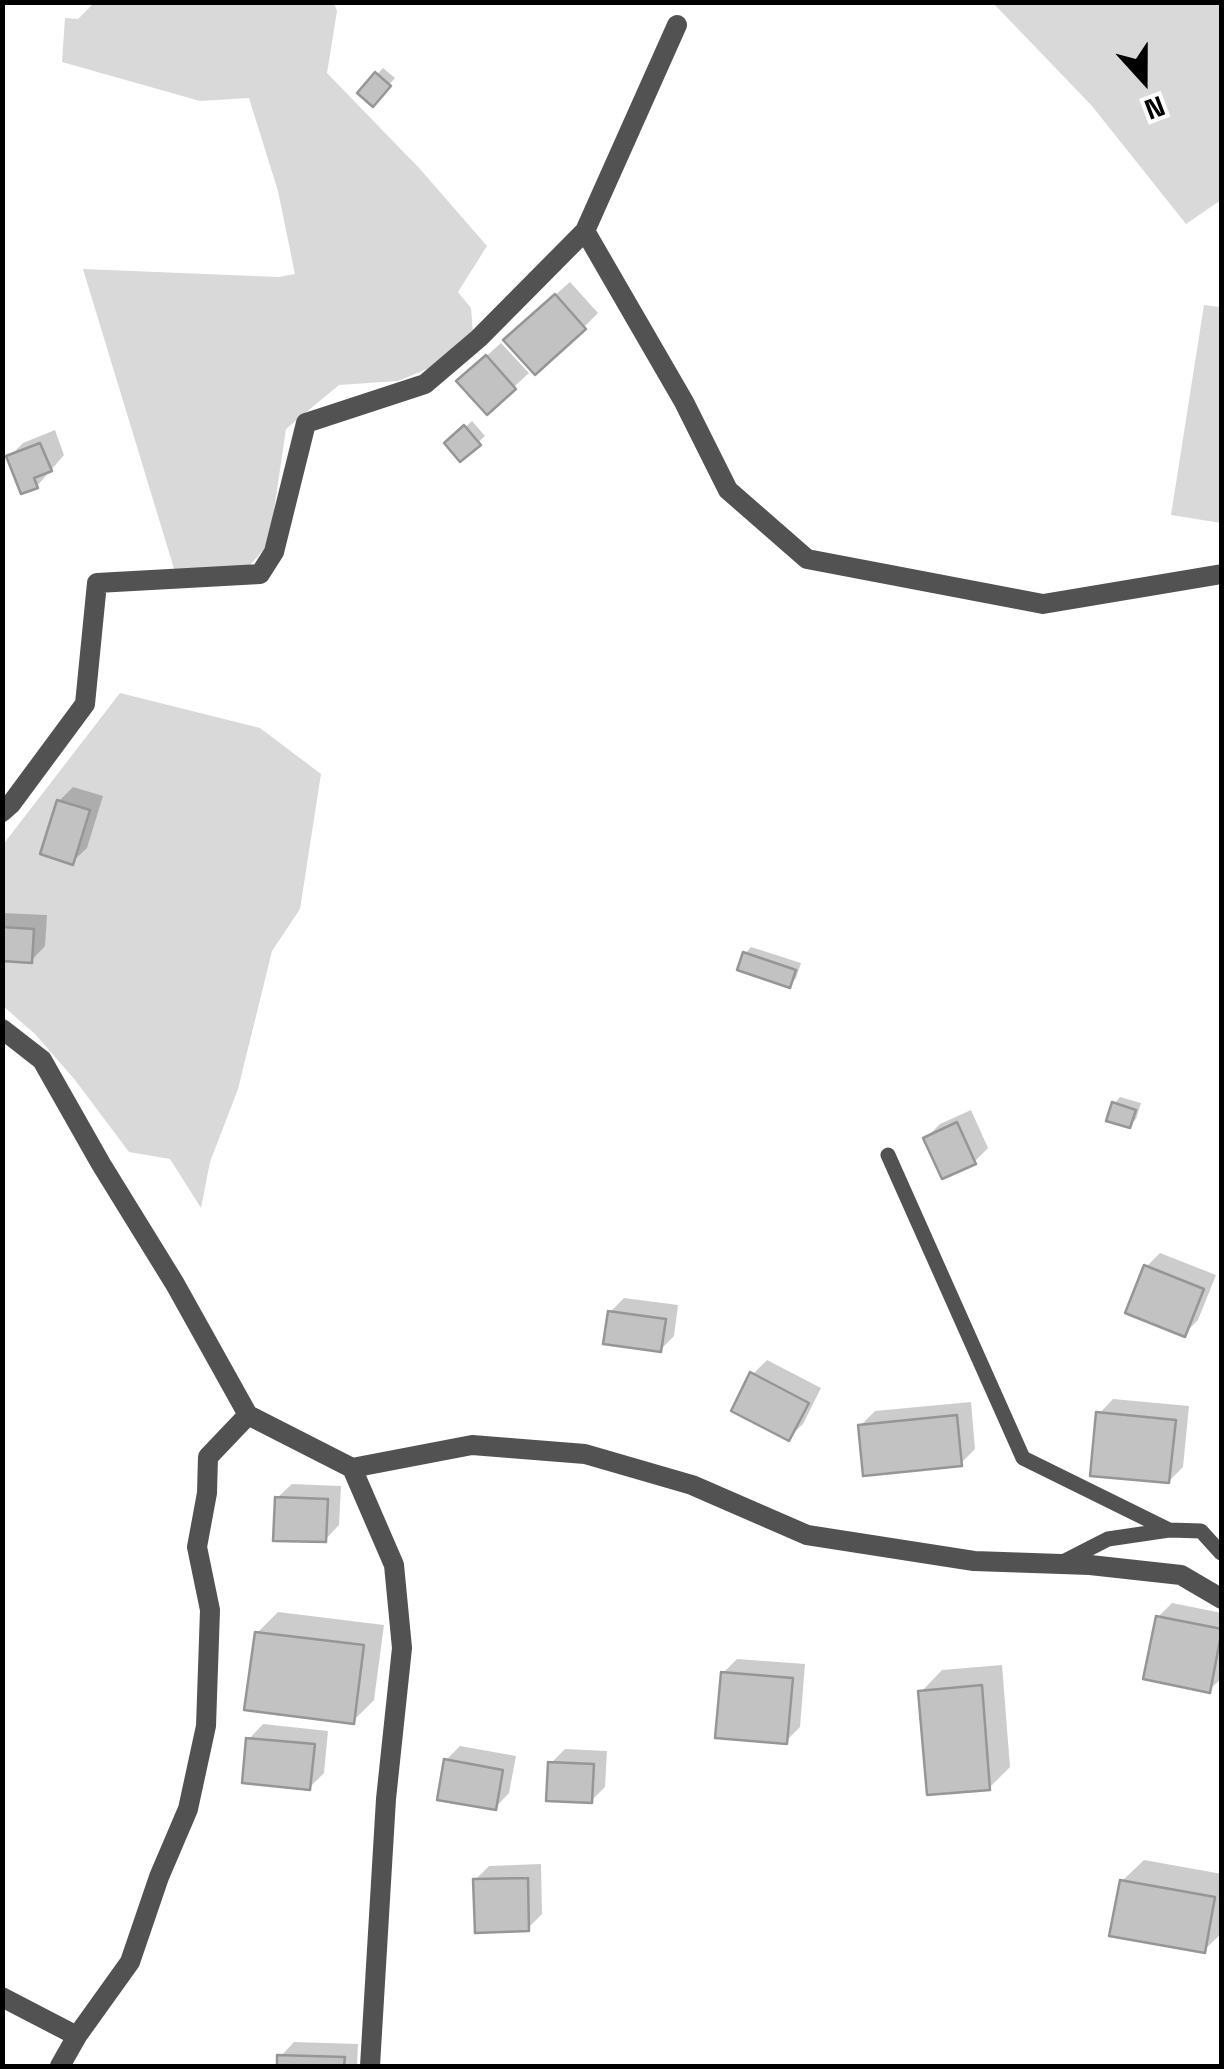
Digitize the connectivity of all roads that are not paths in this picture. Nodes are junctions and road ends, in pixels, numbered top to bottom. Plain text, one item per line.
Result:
1 (678, 24) dead end
2 (585, 231) junction
3 (1222, 574) edge
4 (2, 812) edge
5 (2, 1029) edge
6 (888, 1155) dead end
7 (248, 1415) junction
8 (352, 1468) junction
9 (1169, 1530) junction
10 (1220, 1553) edge
11 (1059, 1564) junction
12 (1222, 1599) edge
13 (2, 1996) edge
14 (77, 2036) junction
15 (60, 2066) edge
16 (370, 2066) edge

1 - 2 street
2 - 3 street
2 - 4 street
5 - 7 street
6 - 9 lane
7 - 8 street
7 - 14 street
8 - 11 street
8 - 16 street
9 - 10 lane
9 - 11 lane
11 - 12 street
13 - 14 street
14 - 15 street

